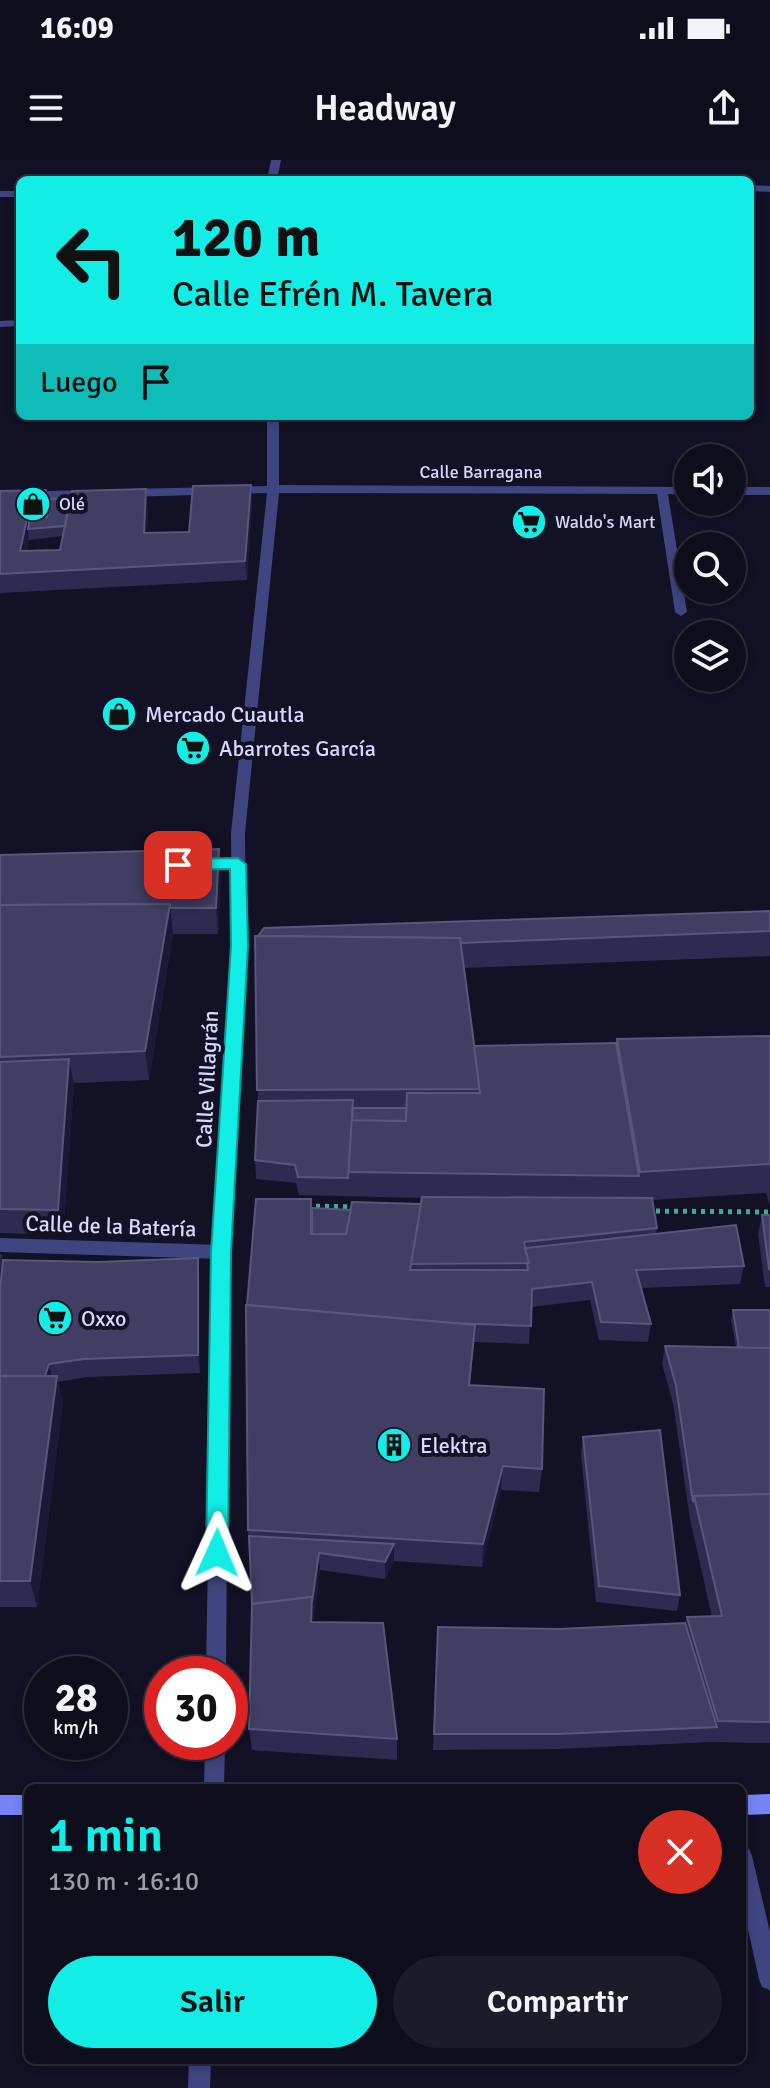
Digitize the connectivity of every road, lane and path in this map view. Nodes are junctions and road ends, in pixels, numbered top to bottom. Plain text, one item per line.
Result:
1 (273, 420) edge
2 (273, 489) junction
3 (662, 491) junction
4 (674, 491) edge
5 (746, 491) edge
6 (770, 491) edge
7 (0, 496) edge
8 (681, 612) dead end
9 (190, 864) edge
10 (238, 864) junction
11 (302, 1206) edge
12 (364, 1207) edge
13 (645, 1211) edge
14 (770, 1212) edge
15 (0, 1245) edge
16 (221, 1252) junction
17 (216, 1656) edge
18 (215, 1760) edge
19 (214, 1784) edge
20 (770, 1804) edge
21 (0, 1805) edge
22 (24, 1805) edge
23 (746, 1805) edge
24 (746, 1874) edge
25 (770, 1979) edge
26 (200, 2064) edge
27 (199, 2088) edge

1 - 2 street, Calle Villagrán
2 - 3 street, Calle Barragana
2 - 7 street, Calle Barragana
2 - 10 street, Calle Villagrán
3 - 4 street, Calle Barragana
3 - 8 street
5 - 6 street
9 - 10 street
10 - 16 street, Calle Villagrán
11 - 12 path
13 - 14 path
15 - 16 street, Calle de la Batería
16 - 17 street, Calle Villagrán
18 - 19 street
20 - 23 main road
21 - 22 main road
24 - 25 street
26 - 27 street

